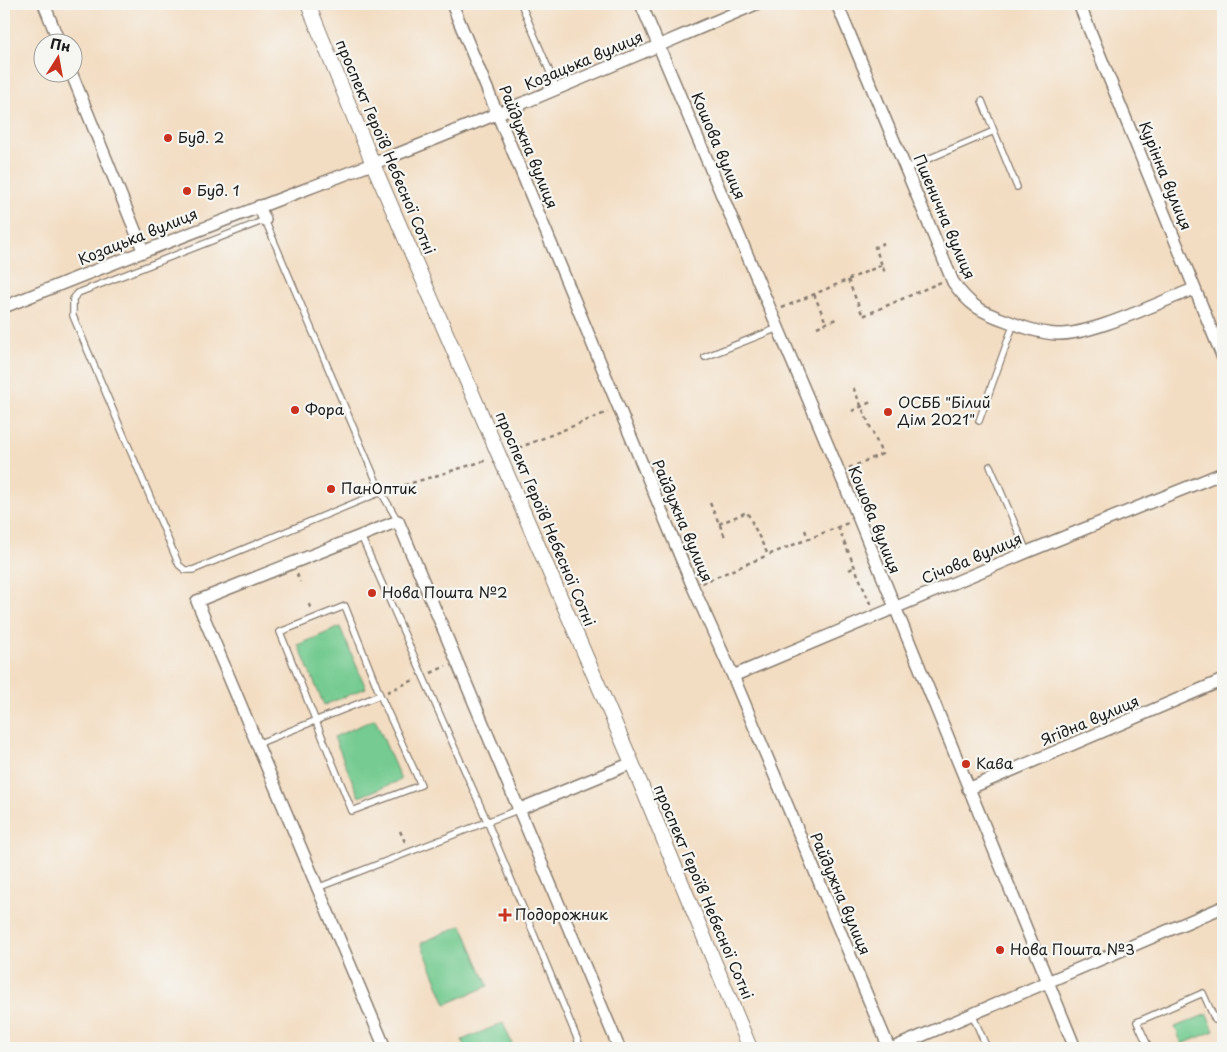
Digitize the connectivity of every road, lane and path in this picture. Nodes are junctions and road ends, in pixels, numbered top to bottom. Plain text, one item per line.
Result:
1 (44, 4) edge
2 (308, 4) edge
3 (452, 4) edge
4 (641, 4) edge
5 (756, 4) edge
6 (837, 4) edge
7 (1079, 4) edge
8 (522, 6) dead end
9 (55, 32) edge
10 (659, 45) junction
11 (75, 82) edge
12 (557, 89) junction
13 (982, 101) dead end
14 (499, 114) junction
15 (994, 131) junction
16 (373, 164) junction
17 (907, 168) junction
18 (1017, 187) dead end
19 (259, 206) junction
20 (265, 220) junction
21 (884, 243) dead end
22 (143, 250) junction
23 (882, 265) junction
24 (885, 273) dead end
25 (952, 278) junction
26 (848, 280) junction
27 (1194, 289) junction
28 (814, 294) junction
29 (4, 307) edge
30 (771, 312) junction
31 (836, 319) dead end
32 (826, 323) junction
33 (1014, 323) junction
34 (816, 327) dead end
35 (778, 328) junction
36 (705, 357) dead end
37 (1223, 358) edge
38 (853, 387) dead end
39 (871, 402) dead end
40 (862, 406) junction
41 (852, 411) dead end
42 (980, 420) dead end
43 (990, 466) dead end
44 (838, 472) junction
45 (1223, 472) edge
46 (381, 492) junction
47 (710, 503) dead end
48 (858, 519) junction
49 (398, 521) junction
50 (719, 524) junction
51 (838, 527) junction
52 (805, 530) dead end
53 (361, 536) junction
54 (808, 538) junction
55 (726, 539) dead end
56 (1027, 552) junction
57 (768, 555) junction
58 (855, 567) junction
59 (849, 570) dead end
60 (692, 586) junction
61 (893, 608) junction
62 (875, 616) junction
63 (733, 676) junction
64 (1223, 680) edge
65 (380, 695) junction
66 (316, 721) junction
67 (257, 744) junction
68 (632, 763) junction
69 (968, 789) junction
70 (520, 809) junction
71 (487, 821) junction
72 (400, 830) dead end
73 (409, 850) junction
74 (317, 888) junction
75 (1223, 907) edge
76 (1047, 981) junction
77 (972, 1014) junction
78 (1223, 1017) edge
79 (385, 1048) edge
80 (581, 1048) edge
81 (619, 1048) edge
82 (750, 1048) edge
83 (891, 1048) edge
84 (986, 1048) edge
85 (1076, 1048) edge
86 (1149, 1048) edge

1 - 9 street
2 - 16 street, проспект Героїв Небесної Сотні
3 - 14 street, Райдужна вулиця
4 - 10 street, Кошова вулиця
5 - 10 street, Козацька вулиця
6 - 17 street, Пшенична вулиця
7 - 27 street, Курінна вулиця
8 - 12 lane
10 - 12 street, Козацька вулиця
10 - 30 street, Кошова вулиця
11 - 22 street
12 - 14 street, Козацька вулиця
13 - 15 lane
14 - 16 street, Козацька вулиця
14 - 60 street, Райдужна вулиця
15 - 17 lane
15 - 18 lane
16 - 19 street, Козацька вулиця
16 - 68 street, проспект Героїв Небесної Сотні
17 - 25 street, Пшенична вулиця
19 - 20 street
19 - 22 street, Козацька вулиця
20 - 46 lane
20 - 46 lane
21 - 23 path
22 - 29 street, Козацька вулиця
23 - 24 path
23 - 26 path
25 - 26 path
25 - 33 street, Пшенична вулиця
26 - 28 path
27 - 33 street, Пшенична вулиця
27 - 37 street, Курінна вулиця
28 - 30 path
28 - 32 path
30 - 35 street, Кошова вулиця
31 - 32 path
32 - 34 path
33 - 42 lane
35 - 36 lane
35 - 44 street, Кошова вулиця
38 - 40 path
39 - 40 path
40 - 41 path
40 - 44 path
43 - 56 lane
44 - 48 street, Кошова вулиця
45 - 56 street, Січова вулиця
46 - 49 lane
47 - 50 path
48 - 51 path
48 - 61 street, Кошова вулиця
49 - 53 street
49 - 70 street
50 - 55 path
50 - 57 path
51 - 54 path
51 - 58 path
52 - 54 path
53 - 67 street
53 - 71 lane
54 - 57 path
56 - 61 street, Січова вулиця
57 - 60 path
58 - 59 path
58 - 62 path
60 - 63 street, Райдужна вулиця
61 - 62 street, Січова вулиця
61 - 69 street, Кошова вулиця
62 - 63 street, Січова вулиця
63 - 83 street, Райдужна вулиця
64 - 69 street, Ягідна вулиця
65 - 66 lane
65 - 66 lane
65 - 66 lane
66 - 67 lane
67 - 74 street
68 - 70 street
68 - 82 street, проспект Героїв Небесної Сотні
69 - 76 street, Кошова вулиця
70 - 71 lane
70 - 81 street
71 - 73 lane
71 - 80 lane
72 - 73 path
73 - 74 lane
74 - 79 street
75 - 76 street
76 - 77 street
76 - 85 street, Кошова вулиця
77 - 83 street
77 - 84 lane
78 - 86 lane

